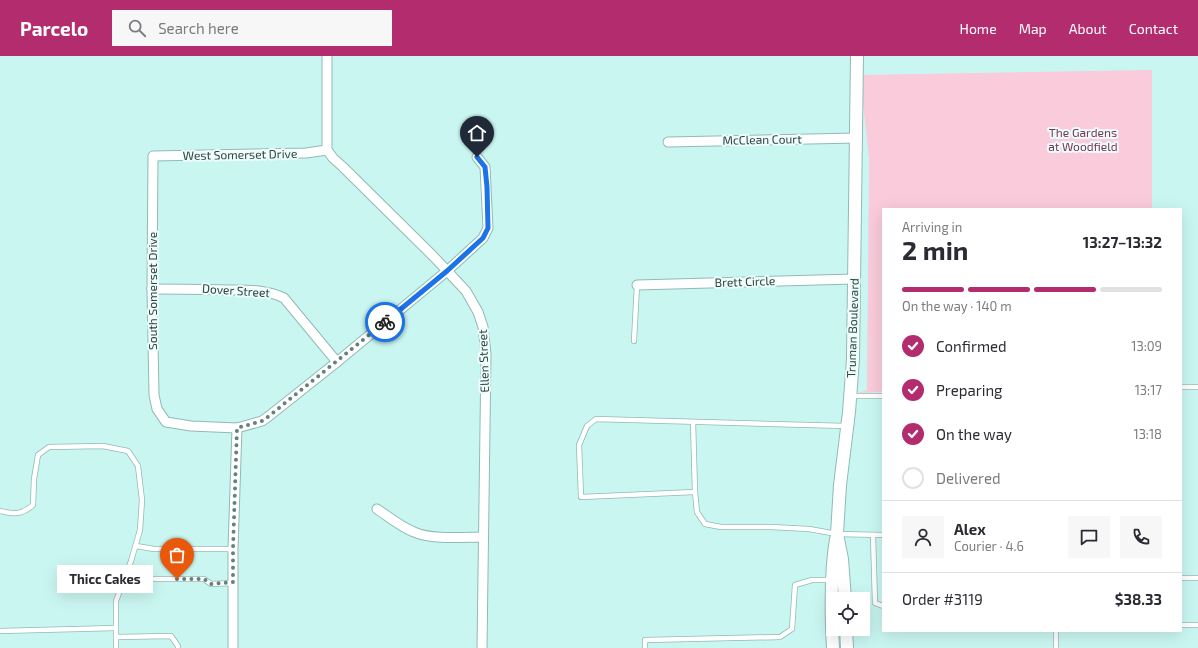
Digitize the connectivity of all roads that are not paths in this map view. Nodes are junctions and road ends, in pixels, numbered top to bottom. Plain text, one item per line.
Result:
1 (327, 56) edge
2 (857, 56) edge
3 (857, 138) junction
4 (668, 142) dead end
5 (327, 150) junction
6 (153, 156) joint
7 (477, 157) dead end
8 (447, 271) junction
9 (854, 279) junction
10 (637, 285) joint
11 (152, 289) junction
12 (634, 341) dead end
13 (337, 362) junction
14 (1198, 387) edge
15 (1182, 388) edge
16 (850, 396) junction
17 (882, 396) edge
18 (693, 422) junction
19 (847, 426) junction
20 (237, 428) junction
21 (695, 492) junction
22 (377, 509) dead end
23 (0, 511) edge
24 (837, 534) junction
25 (873, 535) junction
26 (882, 535) edge
27 (483, 537) junction
28 (136, 546) junction
29 (233, 549) junction
30 (1182, 578) edge
31 (1198, 578) edge
32 (124, 579) junction
33 (838, 580) junction
34 (233, 582) junction
35 (842, 592) edge
36 (882, 606) edge
37 (1182, 625) edge
38 (1198, 625) edge
39 (116, 628) junction
40 (0, 631) edge
41 (1056, 632) edge
42 (846, 636) edge
43 (116, 637) junction
44 (116, 648) edge
45 (178, 648) edge
46 (233, 648) edge
47 (482, 648) edge
48 (646, 648) edge
49 (833, 648) edge
50 (847, 648) edge
51 (1056, 648) edge

1 - 5 street
2 - 3 street, Truman Boulevard
3 - 4 street, McClean Court
3 - 9 street, Truman Boulevard
5 - 6 street, West Somerset Drive
5 - 8 street, Ellen Street
6 - 11 street, South Somerset Drive
7 - 8 street
8 - 13 street
8 - 27 street, Ellen Street
9 - 10 street, Brett Circle
9 - 16 street, Truman Boulevard
10 - 12 lane
11 - 13 street, Dover Street
11 - 20 street, South Somerset Drive
13 - 20 street
14 - 15 lane
16 - 17 lane
16 - 19 street, Truman Boulevard
18 - 19 lane
18 - 21 lane
18 - 21 lane
19 - 24 street, Truman Boulevard
20 - 29 street
21 - 24 lane
22 - 27 street
23 - 28 lane
24 - 25 lane
24 - 33 street, Truman Boulevard
25 - 26 lane
25 - 36 lane
27 - 47 street, Ellen Street
28 - 29 lane
28 - 32 lane
29 - 34 street
30 - 31 lane
32 - 34 lane
32 - 39 lane
33 - 35 street, Truman Boulevard
33 - 48 lane
33 - 49 street
34 - 46 street
37 - 38 lane
39 - 40 lane
39 - 43 lane
41 - 51 lane
42 - 50 street
43 - 44 lane
43 - 45 lane

